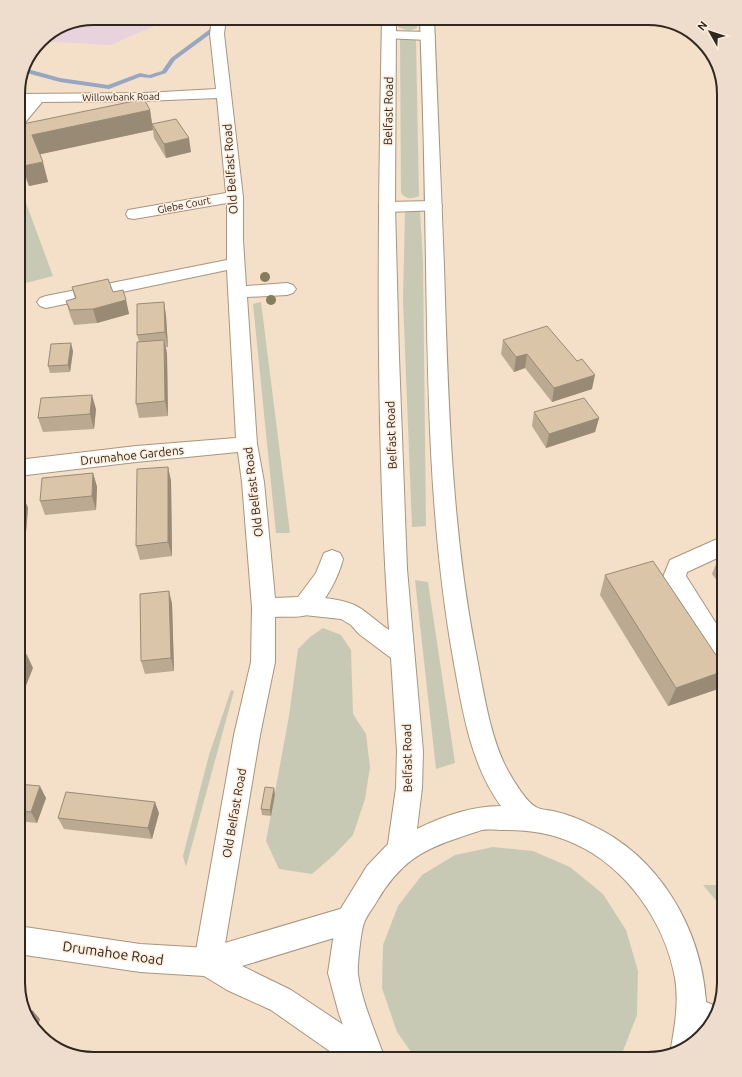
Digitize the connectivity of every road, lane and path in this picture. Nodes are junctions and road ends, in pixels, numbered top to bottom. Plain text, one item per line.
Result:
1 (218, 25) edge
2 (389, 26) edge
3 (427, 27) edge
4 (224, 93) junction
5 (25, 98) edge
6 (38, 98) junction
7 (25, 114) edge
8 (235, 197) junction
9 (434, 206) junction
10 (387, 207) junction
11 (134, 214) dead end
12 (236, 263) junction
13 (287, 289) dead end
14 (238, 292) junction
15 (46, 302) dead end
16 (247, 444) junction
17 (25, 467) edge
18 (717, 548) edge
19 (332, 559) dead end
20 (304, 606) junction
21 (264, 608) junction
22 (717, 645) edge
23 (401, 652) junction
24 (528, 818) junction
25 (401, 850) junction
26 (350, 920) junction
27 (25, 941) edge
28 (208, 962) junction
29 (703, 1016) edge
30 (692, 1036) edge
31 (358, 1052) edge
32 (366, 1052) edge

1 - 4 main road, Old Belfast Road
2 - 3 main road
2 - 10 main road, Belfast Road
3 - 9 main road
4 - 6 main road, Willowbank Road
4 - 8 main road, Old Belfast Road
5 - 6 main road, Willowbank Road
6 - 7 main road
8 - 11 main road, Glebe Court
8 - 12 main road, Old Belfast Road
9 - 10 main road
9 - 24 main road
10 - 23 main road, Belfast Road
12 - 14 main road, Old Belfast Road
12 - 15 main road
13 - 14 main road
14 - 16 main road, Old Belfast Road
16 - 17 main road, Drumahoe Gardens
16 - 21 main road, Old Belfast Road
18 - 22 main road
19 - 20 main road
20 - 21 main road
20 - 23 main road
21 - 28 main road, Old Belfast Road
23 - 25 main road, Belfast Road
24 - 25 main road
24 - 29 main road
25 - 26 main road
26 - 28 main road, Drumahoe Road
26 - 32 main road
27 - 28 main road, Drumahoe Road
28 - 31 main road, Drumahoe Road
29 - 30 main road

